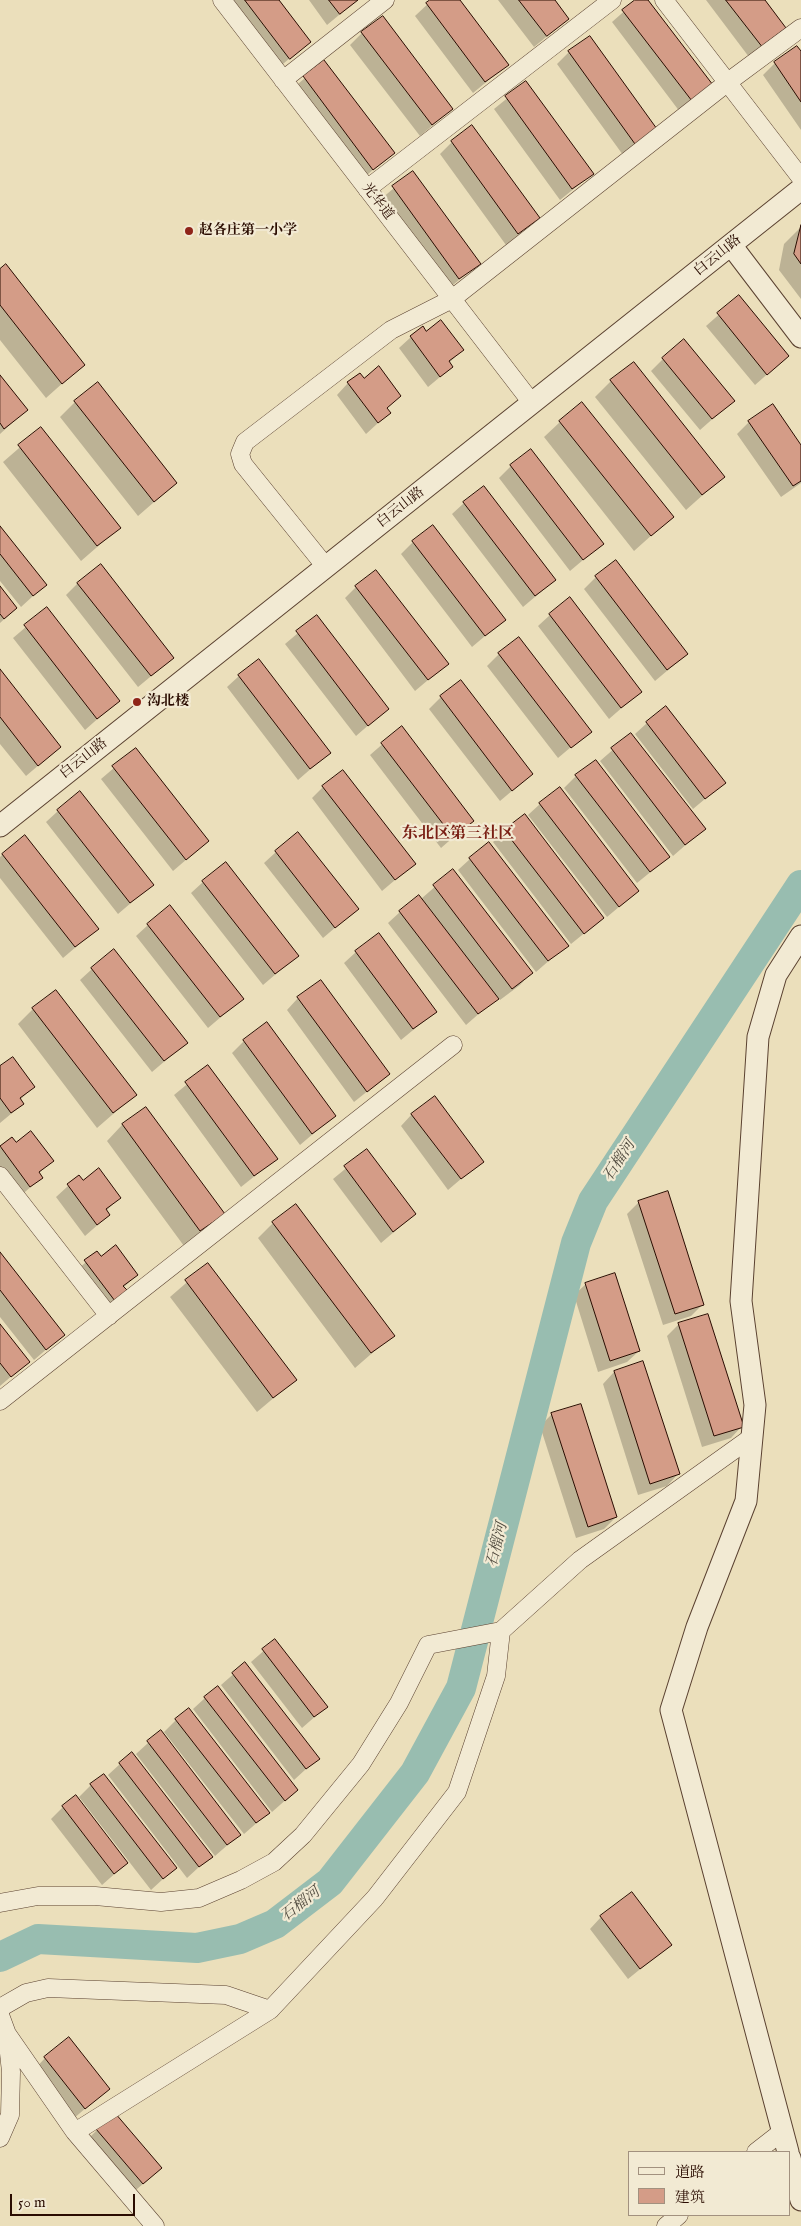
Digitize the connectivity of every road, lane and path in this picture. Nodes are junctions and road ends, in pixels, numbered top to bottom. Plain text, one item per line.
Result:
1 (222, 0) edge
2 (385, 0) edge
3 (612, 0) edge
4 (664, 0) edge
5 (801, 28) edge
6 (283, 80) junction
7 (728, 82) junction
8 (801, 178) edge
9 (367, 189) junction
10 (801, 189) edge
11 (731, 245) junction
12 (452, 299) junction
13 (801, 337) edge
14 (532, 403) junction
15 (326, 567) junction
16 (0, 826) edge
17 (801, 936) edge
18 (453, 1045) dead end
19 (0, 1176) edge
20 (109, 1316) junction
21 (0, 1401) edge
22 (752, 1438) junction
23 (498, 1632) junction
24 (0, 1903) edge
25 (0, 2008) edge
26 (270, 2010) junction
27 (0, 2015) edge
28 (7, 2034) junction
29 (782, 2131) junction
30 (75, 2132) junction
31 (0, 2138) edge
32 (757, 2151) edge
33 (788, 2151) edge
34 (791, 2162) edge
35 (801, 2200) edge
36 (678, 2216) edge
37 (155, 2226) edge
38 (666, 2226) edge

1 - 6 street, 光华道
2 - 6 street
3 - 9 street
4 - 7 street
5 - 7 street
6 - 9 street, 光华道
7 - 8 street
7 - 12 street
9 - 12 street, 光华道
10 - 11 street, 白云山路
11 - 13 street
11 - 14 street, 白云山路
12 - 14 street, 光华道
12 - 15 street
14 - 15 street, 白云山路
15 - 16 street, 白云山路
17 - 22 street
18 - 20 street
19 - 20 street
20 - 21 street
22 - 23 street
22 - 29 street
23 - 24 street
23 - 26 street
25 - 26 street
26 - 30 street
27 - 28 street
28 - 30 street
28 - 31 street
29 - 32 street
29 - 33 street
30 - 37 street
34 - 35 street
36 - 38 street

